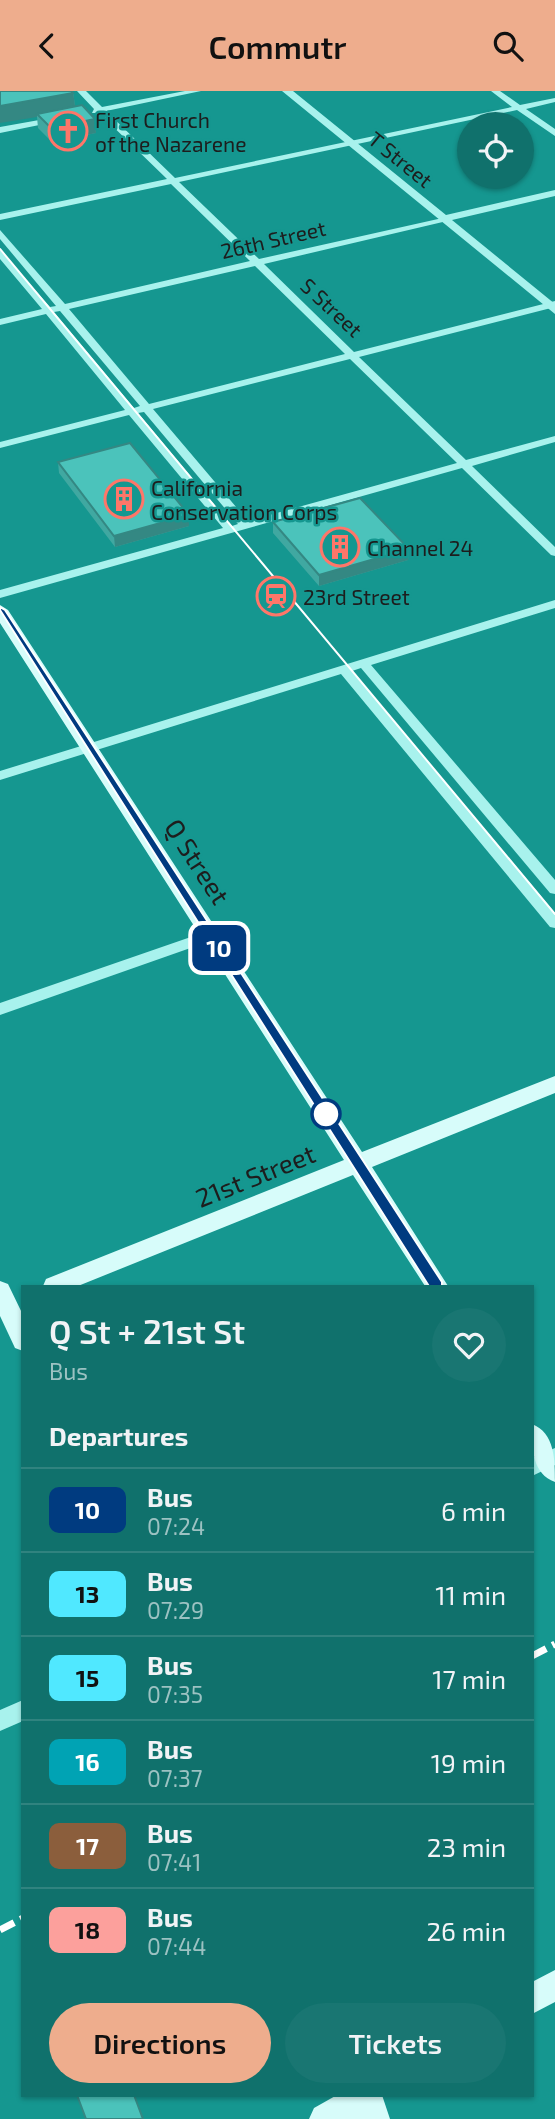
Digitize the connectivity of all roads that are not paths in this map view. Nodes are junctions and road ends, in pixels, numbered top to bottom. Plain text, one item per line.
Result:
1 (80, 91) edge
2 (197, 91) edge
3 (287, 91) edge
4 (495, 91) edge
5 (555, 100) edge
6 (519, 107) junction
7 (101, 110) junction
8 (85, 113) edge
9 (71, 116) edge
10 (0, 130) edge
11 (555, 133) edge
12 (351, 143) junction
13 (173, 181) junction
14 (555, 193) edge
15 (0, 218) edge
16 (443, 219) junction
17 (0, 233) edge
18 (0, 253) edge
19 (256, 262) junction
20 (553, 306) edge
21 (62, 307) junction
22 (47, 311) junction
23 (0, 321) edge
24 (355, 355) junction
25 (147, 408) junction
26 (132, 412) junction
27 (555, 439) edge
28 (0, 446) edge
29 (464, 464) junction
30 (246, 525) junction
31 (230, 530) junction
32 (555, 553) edge
33 (0, 594) edge
34 (555, 604) edge
35 (0, 610) edge
36 (363, 663) junction
37 (343, 669) junction
38 (89, 748) junction
39 (0, 776) edge
40 (555, 889) edge
41 (555, 923) edge
42 (211, 935) junction
43 (0, 1009) edge
44 (555, 1084) edge
45 (358, 1164) junction
46 (56, 1285) edge
47 (436, 1285) edge
48 (7, 1301) edge
49 (21, 1336) edge
50 (534, 1439) edge
51 (547, 1464) edge
52 (21, 1711) edge
53 (0, 1721) edge
54 (555, 1985) edge
55 (534, 1998) edge
56 (368, 2101) edge
57 (325, 2119) edge

1 - 7 street, S Street
2 - 7 street
3 - 12 street, T Street
4 - 6 street
5 - 6 street
6 - 11 street
6 - 12 street
7 - 8 street
7 - 13 street, S Street
9 - 10 street
12 - 13 street
12 - 16 street, T Street
13 - 15 street
13 - 19 street, S Street
14 - 16 street, 26th Street
16 - 19 street, 26th Street
16 - 20 street, T Street
17 - 21 street
18 - 22 street
19 - 21 street, 26th Street
19 - 24 street, S Street
20 - 24 street
21 - 22 street, 26th Street
21 - 25 street
22 - 23 street, 26th Street
22 - 26 street
24 - 25 street
24 - 29 street, S Street
25 - 26 street
25 - 30 street
26 - 28 street
26 - 31 street
27 - 29 street
29 - 30 street
29 - 32 street, S Street
30 - 31 street
31 - 33 street
34 - 36 street
35 - 38 main road, Q Street
36 - 37 street
36 - 40 street
37 - 38 street
37 - 41 street
38 - 39 street
38 - 42 main road, Q Street
42 - 43 street
42 - 45 main road, Q Street
44 - 45 main road, 21st Street
45 - 46 main road, 21st Street
45 - 47 main road, Q Street
48 - 49 main road
50 - 51 main road
52 - 53 street
54 - 55 main road
56 - 57 main road

